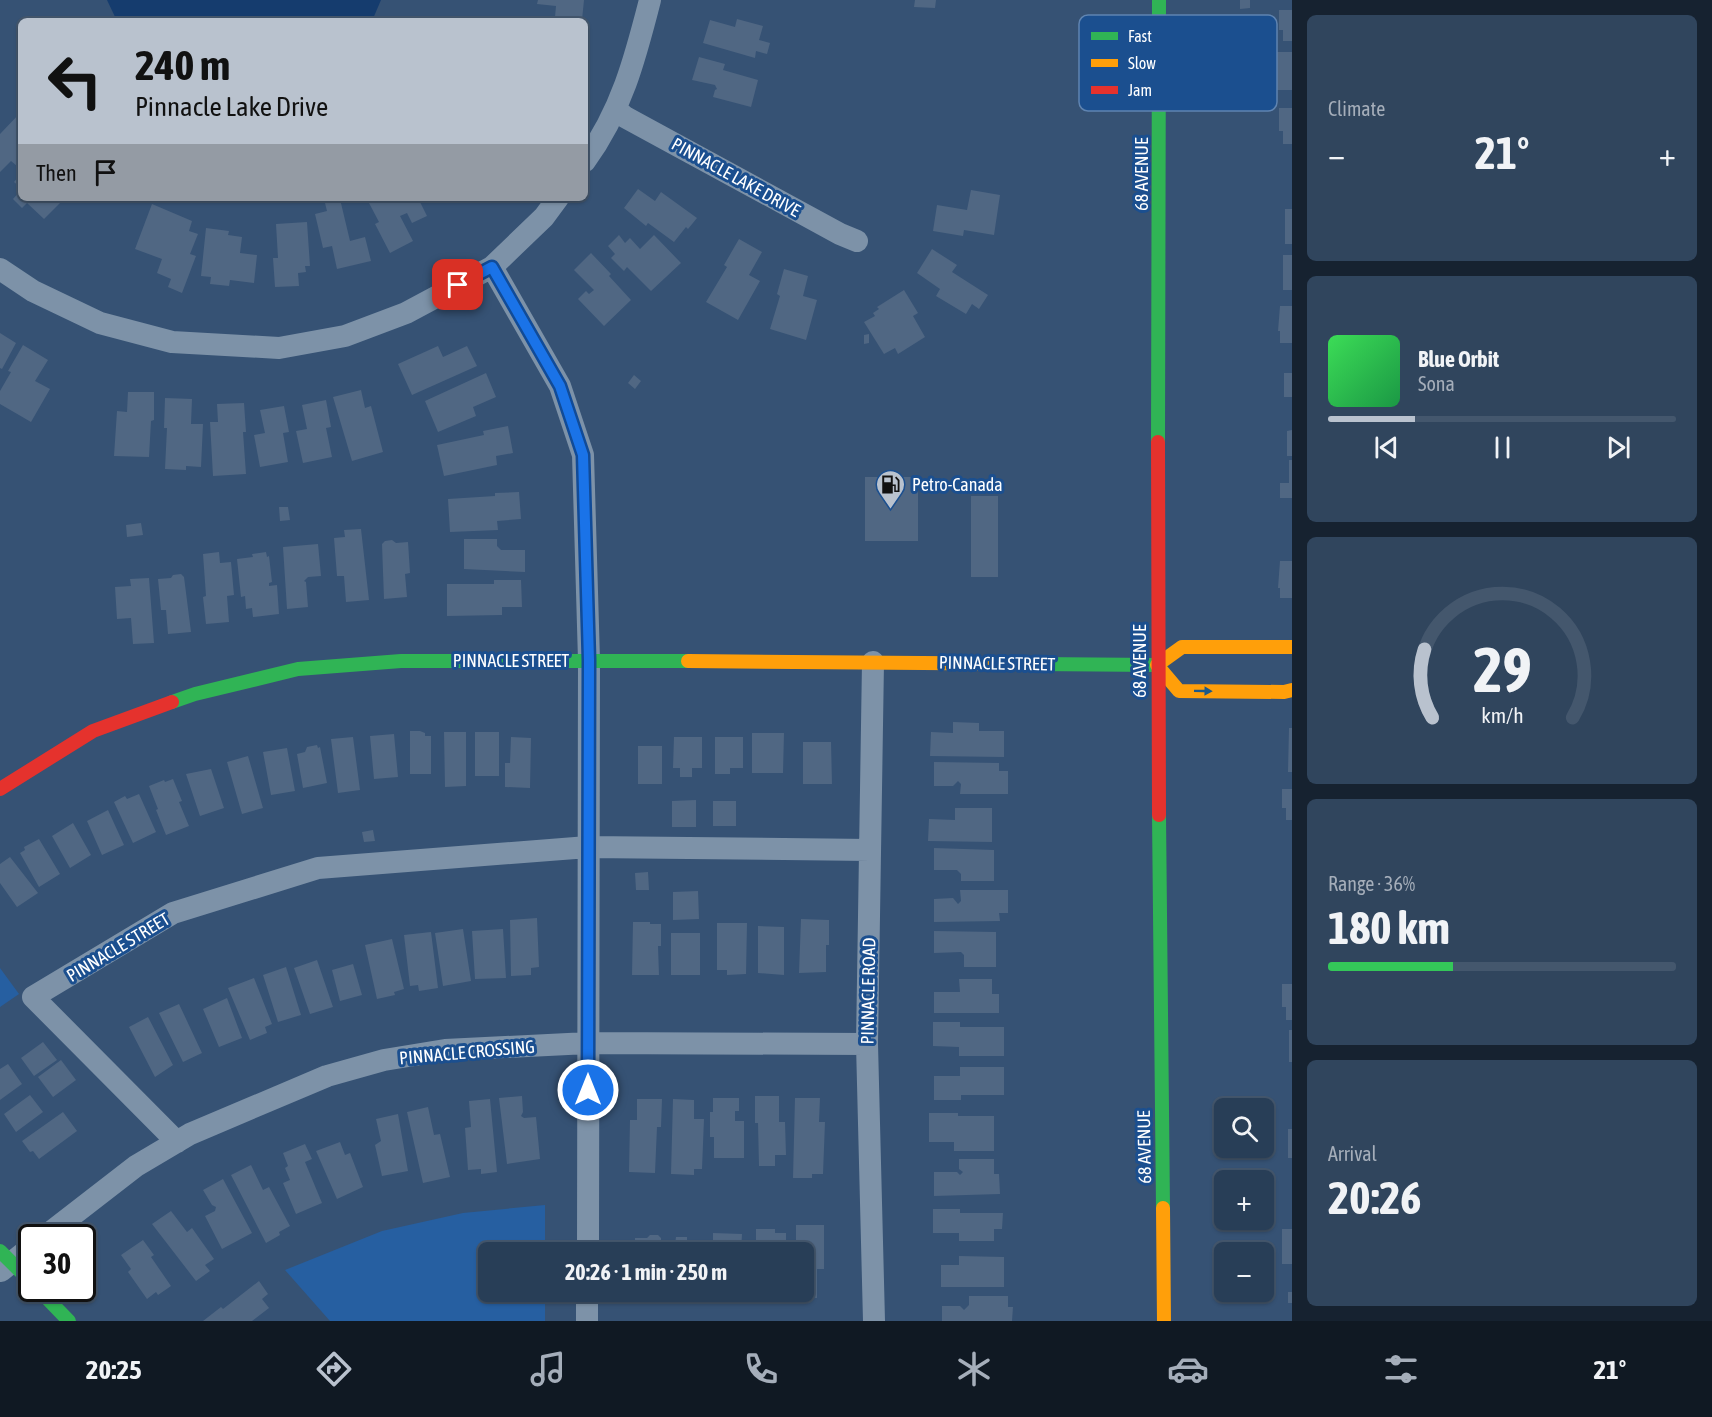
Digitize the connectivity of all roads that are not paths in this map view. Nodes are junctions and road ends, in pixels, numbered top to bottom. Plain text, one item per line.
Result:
1 (650, 0) edge
2 (1159, 0) edge
3 (1159, 15) edge
4 (617, 110) junction
5 (1159, 111) edge
6 (588, 156) edge
7 (556, 201) edge
8 (857, 241) dead end
9 (492, 267) junction
10 (0, 268) edge
11 (1292, 647) edge
12 (589, 660) junction
13 (873, 662) junction
14 (1157, 665) junction
15 (1292, 690) edge
16 (0, 789) edge
17 (588, 847) junction
18 (870, 850) junction
19 (588, 1043) junction
20 (867, 1044) junction
21 (177, 1142) junction
22 (61, 1224) edge
23 (588, 1242) edge
24 (18, 1254) edge
25 (3, 1262) edge
26 (18, 1273) edge
27 (51, 1302) edge
28 (587, 1302) edge
29 (69, 1321) edge
30 (587, 1321) edge
31 (874, 1321) edge
32 (1164, 1321) edge

1 - 4 street
2 - 3 street, 68 AVENUE
4 - 6 street
4 - 8 street, PINNACLE LAKE DRIVE
5 - 14 street, 68 AVENUE
7 - 9 street
9 - 10 street
9 - 12 street
11 - 14 street
12 - 13 street, PINNACLE STREET
12 - 16 street, PINNACLE STREET
12 - 17 street
13 - 14 street, PINNACLE STREET
13 - 18 street, PINNACLE ROAD
14 -> 15 street
14 - 32 street, 68 AVENUE
17 - 18 street, PINNACLE STREET
17 - 19 street
17 - 21 street, PINNACLE STREET
18 - 20 street, PINNACLE ROAD
19 - 20 street, PINNACLE CROSSING
19 - 21 street, PINNACLE CROSSING
19 - 23 street
20 - 31 street, PINNACLE ROAD
21 - 22 street, PINNACLE CROSSING
24 - 25 street
25 - 26 street
27 - 29 street
28 - 30 street

